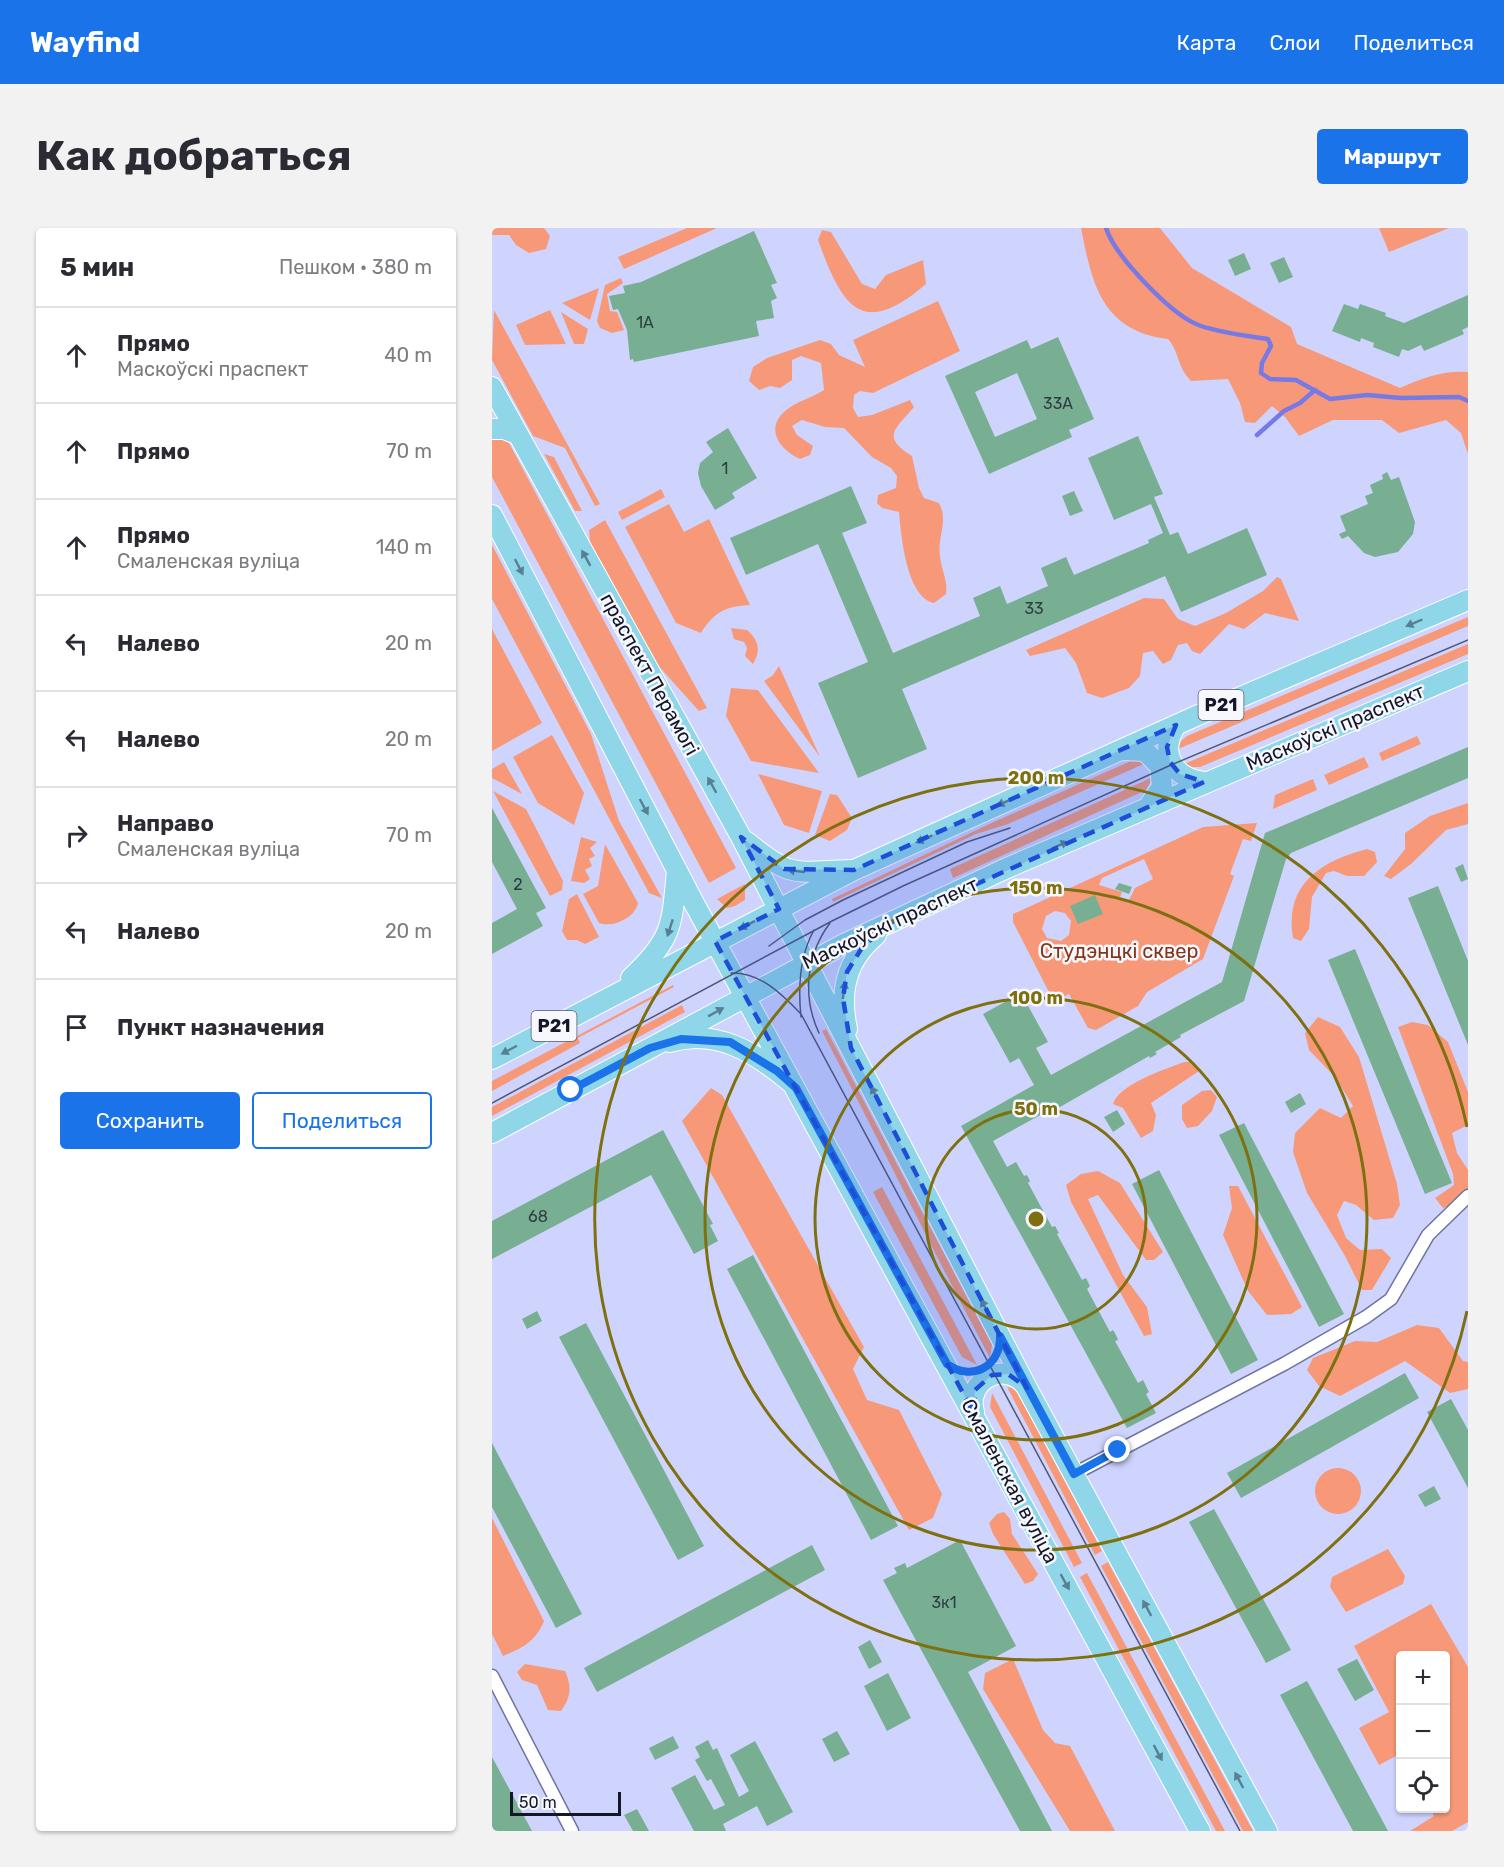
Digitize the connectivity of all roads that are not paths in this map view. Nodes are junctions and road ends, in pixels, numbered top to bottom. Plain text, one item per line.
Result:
1 (493, 395) edge
2 (492, 429) edge
3 (517, 434) junction
4 (492, 515) edge
5 (1468, 600) edge
6 (1468, 671) edge
7 (1176, 725) junction
8 (1117, 752) junction
9 (1204, 782) junction
10 (1144, 809) junction
11 (741, 837) junction
12 (677, 870) junction
13 (854, 870) junction
14 (779, 909) junction
15 (892, 922) junction
16 (716, 941) junction
17 (807, 962) junction
18 (616, 993) junction
19 (746, 996) junction
20 (650, 1048) junction
21 (851, 1048) junction
22 (492, 1059) edge
23 (796, 1088) junction
24 (492, 1132) edge
25 (1468, 1196) edge
26 (1000, 1336) junction
27 (947, 1364) junction
28 (1027, 1389) junction
29 (974, 1413) junction
30 (1074, 1474) junction
31 (492, 1676) edge
32 (572, 1831) edge
33 (1200, 1831) edge
34 (1267, 1831) edge

1 - 3 main road, праспект Перамогі
2 - 3 main road
11 -> 3 main road, праспект Перамогі
4 -> 12 main road
5 -> 7 main road, Р21
6 - 9 main road, Маскоўскі праспект
7 - 8 main road, Р21
7 - 9 main road
8 - 10 main road
8 -> 13 main road, Р21
9 - 10 main road, Маскоўскі праспект
15 -> 10 main road, Маскоўскі праспект
13 -> 11 main road
11 - 14 main road, праспект Перамогі
12 - 16 main road
12 -> 18 main road
13 - 14 main road, Р21
14 -> 16 main road, Р21
14 - 17 main road, праспект Перамогі
15 - 17 main road, Маскоўскі праспект
21 -> 15 main road
16 - 18 main road, Р21
16 - 19 main road, Смаленская вуліца
17 - 19 main road, Маскоўскі праспект
17 - 21 main road
18 -> 22 main road, Р21
20 -> 19 main road, Маскоўскі праспект
19 - 23 main road, Смаленская вуліца
20 - 23 main road
20 - 24 main road, Маскоўскі праспект
26 -> 21 main road
23 - 27 main road, Смаленская вуліца
25 - 30 street
26 - 27 main road
26 - 28 main road
27 - 29 main road, Смаленская вуліца
28 - 29 main road
28 - 30 main road
29 -> 33 main road, Смаленская вуліца
34 -> 30 main road
31 - 32 street

